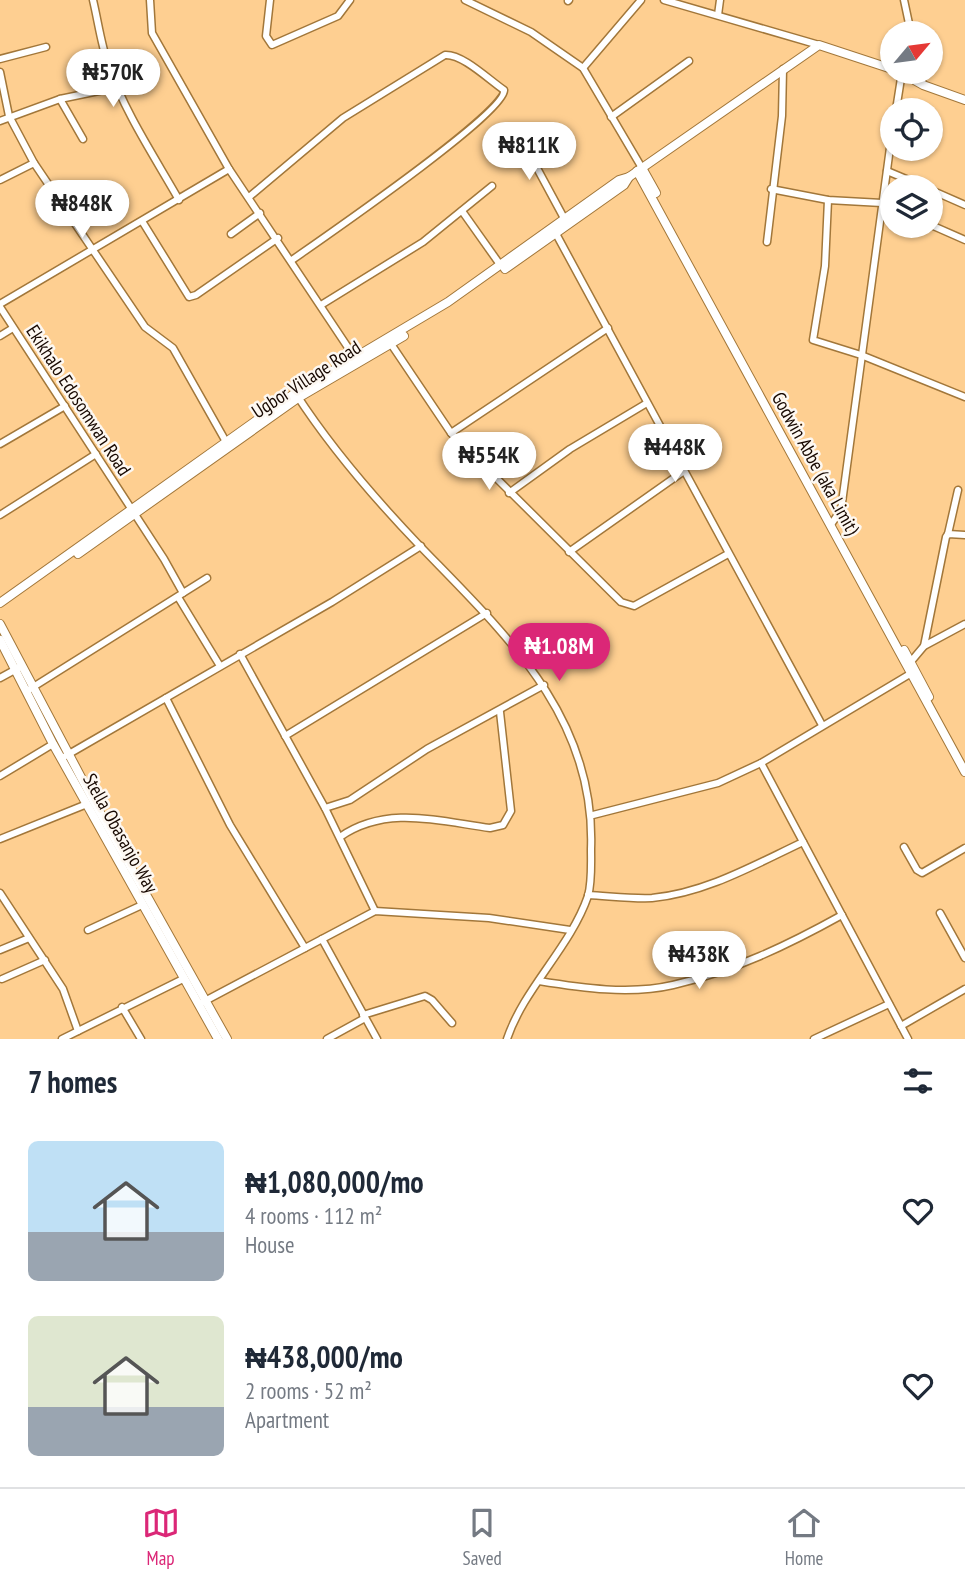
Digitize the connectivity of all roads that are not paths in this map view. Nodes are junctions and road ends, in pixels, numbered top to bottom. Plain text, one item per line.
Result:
1 (93, 0) edge
2 (150, 0) edge
3 (270, 0) edge
4 (350, 0) edge
5 (465, 0) edge
6 (641, 0) edge
7 (664, 0) edge
8 (720, 0) edge
9 (904, 0) edge
10 (718, 15) junction
11 (908, 21) edge
12 (818, 45) junction
13 (46, 47) dead end
14 (0, 59) edge
15 (689, 61) dead end
16 (880, 65) edge
17 (583, 68) junction
18 (783, 69) junction
19 (0, 72) edge
20 (923, 85) edge
21 (118, 87) junction
22 (60, 99) junction
23 (965, 100) edge
24 (9, 116) junction
25 (611, 117) junction
26 (0, 121) edge
27 (517, 131) dead end
28 (83, 139) dead end
29 (888, 161) edge
30 (34, 163) junction
31 (229, 169) junction
32 (640, 169) junction
33 (887, 171) junction
34 (886, 175) edge
35 (896, 175) edge
36 (629, 177) junction
37 (0, 180) edge
38 (492, 186) dead end
39 (771, 189) junction
40 (943, 195) edge
41 (249, 197) junction
42 (179, 200) junction
43 (828, 200) junction
44 (880, 203) edge
45 (965, 205) edge
46 (462, 211) junction
47 (261, 214) junction
48 (880, 217) edge
49 (565, 220) junction
50 (142, 221) junction
51 (943, 230) edge
52 (555, 231) junction
53 (231, 234) dead end
54 (278, 238) junction
55 (965, 240) edge
56 (767, 242) dead end
57 (92, 249) junction
58 (292, 260) junction
59 (501, 266) junction
60 (321, 305) junction
61 (0, 306) edge
62 (13, 328) junction
63 (608, 328) junction
64 (0, 336) edge
65 (389, 341) junction
66 (860, 355) junction
67 (355, 358) junction
68 (296, 395) junction
69 (965, 397) edge
70 (648, 403) junction
71 (65, 406) junction
72 (452, 433) junction
73 (225, 440) junction
74 (0, 444) edge
75 (96, 454) junction
76 (684, 471) junction
77 (958, 490) dead end
78 (509, 493) junction
79 (133, 512) junction
80 (0, 515) edge
81 (833, 522) junction
82 (948, 534) junction
83 (965, 535) edge
84 (421, 546) junction
85 (569, 552) junction
86 (728, 554) junction
87 (207, 578) dead end
88 (180, 595) junction
89 (0, 603) edge
90 (0, 608) edge
91 (487, 613) junction
92 (0, 624) edge
93 (965, 624) edge
94 (0, 640) edge
95 (924, 646) junction
96 (240, 654) junction
97 (220, 666) junction
98 (18, 668) junction
99 (909, 668) junction
100 (0, 678) edge
101 (544, 685) junction
102 (29, 689) junction
103 (166, 698) junction
104 (500, 712) junction
105 (822, 725) junction
106 (285, 736) junction
107 (54, 744) junction
108 (65, 756) junction
109 (965, 762) edge
110 (761, 763) junction
111 (965, 772) edge
112 (0, 776) edge
113 (87, 804) junction
114 (325, 808) junction
115 (593, 815) junction
116 (340, 838) junction
117 (0, 839) edge
118 (803, 842) junction
119 (904, 848) dead end
120 (965, 848) edge
121 (0, 893) edge
122 (588, 895) junction
123 (142, 905) junction
124 (375, 911) junction
125 (940, 913) dead end
126 (842, 915) junction
127 (88, 930) dead end
128 (570, 930) junction
129 (29, 938) junction
130 (322, 939) junction
131 (304, 948) junction
132 (0, 950) edge
133 (965, 958) edge
134 (45, 960) junction
135 (2, 979) dead end
136 (183, 979) junction
137 (539, 981) junction
138 (965, 989) edge
139 (202, 1003) junction
140 (889, 1004) junction
141 (122, 1007) junction
142 (364, 1016) junction
143 (452, 1023) dead end
144 (901, 1026) junction
145 (78, 1031) junction
146 (65, 1038) edge
147 (141, 1039) edge
148 (218, 1039) edge
149 (227, 1039) edge
150 (327, 1039) edge
151 (377, 1039) edge
152 (507, 1039) edge
153 (814, 1039) edge
154 (908, 1039) edge

1 - 21 street
2 - 31 street
3 - 4 street
5 - 17 street
6 - 17 street
7 - 10 street
8 - 10 street
9 - 11 street
10 - 12 street
12 - 16 street
12 - 18 street, Ugbor Village Road
13 - 14 street
15 - 25 street
17 - 25 street
18 - 32 street, Ugbor Village Road
18 - 39 street
19 - 24 street
20 - 23 street
21 - 22 street
21 - 42 street
22 - 24 street
22 - 28 street
24 - 26 street
24 - 30 street
25 - 32 street
27 - 49 street
29 - 33 street
30 - 37 street
30 - 57 street
31 - 41 street
31 - 42 street
32 - 36 street, Ugbor Village Road
32 - 81 street, Godwin Abbe (aka Limit)
33 - 34 street
33 - 35 street
36 - 49 street, Ugbor Village Road
36 - 52 street, Ugbor Village Road
38 - 46 street
39 - 43 street
39 - 56 street
40 - 45 street
41 - 47 street
41 - 58 street
42 - 50 street
43 - 44 street
43 - 66 street
46 - 59 street
46 - 60 street
47 - 53 street
47 - 54 street
48 - 66 street
49 - 52 street, Ugbor Village Road
50 - 54 street
50 - 57 street
51 - 55 street
52 - 59 street, Ugbor Village Road
52 - 63 street
52 - 65 street, Ugbor Village Road
54 - 58 street
57 - 61 street
57 - 73 street
58 - 60 street
59 - 65 street, Ugbor Village Road
60 - 67 street
61 - 62 street, Ekikhalo Edosomwan Road
62 - 64 street
62 - 71 street, Ekikhalo Edosomwan Road
63 - 70 street
63 - 72 street
65 - 67 street, Ugbor Village Road
65 - 68 street, Ugbor Village Road
65 - 72 street
66 - 69 street
66 - 81 street
67 - 68 street, Ugbor Village Road
68 - 73 street, Ugbor Village Road
68 - 79 street, Ugbor Village Road
68 - 84 street
70 - 76 street
70 - 78 street
71 - 74 street
71 - 75 street, Ekikhalo Edosomwan Road
72 - 78 street
73 - 79 street, Ugbor Village Road
75 - 79 street, Ekikhalo Edosomwan Road
75 - 80 street
76 - 85 street
76 - 86 street
77 - 82 street
78 - 85 street
79 - 88 street, Ekikhalo Edosomwan Road
79 - 89 street, Ugbor Village Road
79 - 90 street, Ugbor Village Road
81 - 99 street, Godwin Abbe (aka Limit)
82 - 83 street
82 - 95 street
84 - 91 street
84 - 96 street
85 - 86 street
86 - 105 street
87 - 88 street
88 - 97 street, Ekikhalo Edosomwan Road
88 - 102 street
91 - 101 street
91 - 106 street
92 - 98 street
93 - 95 street
94 - 98 street, Stella Obasanjo Way
95 - 99 street
96 - 97 street
96 - 106 street
97 - 103 street
98 - 100 street
98 - 102 street, Stella Obasanjo Way
99 - 105 street
99 - 109 street, Godwin Abbe (aka Limit)
99 - 111 street, Godwin Abbe (aka Limit)
101 - 104 street
101 - 115 street
102 - 107 street, Stella Obasanjo Way
102 - 108 street
103 - 108 street
103 - 131 street
104 - 114 street
104 - 116 street
105 - 110 street
106 - 114 street
107 - 108 street, Stella Obasanjo Way
107 - 112 street
108 - 113 street, Stella Obasanjo Way
108 - 139 street
110 - 115 street
110 - 118 street
113 - 117 street
113 - 123 street, Stella Obasanjo Way
114 - 116 street
115 - 122 street
116 - 124 street
118 - 122 street
118 - 126 street
119 - 120 street
121 - 129 street
122 - 128 street
123 - 127 street
123 - 136 street, Stella Obasanjo Way
124 - 128 street
124 - 130 street
125 - 133 street
126 - 137 street
126 - 140 street
128 - 137 street
129 - 132 street
129 - 134 street
130 - 131 street
130 - 142 street
131 - 139 street
134 - 135 street
134 - 145 street
136 - 139 street, Stella Obasanjo Way
136 - 141 street
137 - 152 street
138 - 144 street
139 - 148 street, Stella Obasanjo Way
139 - 149 street
140 - 144 street
140 - 153 street
141 - 145 street
141 - 147 street
142 - 143 street
142 - 150 street
142 - 151 street
144 - 154 street
145 - 146 street

